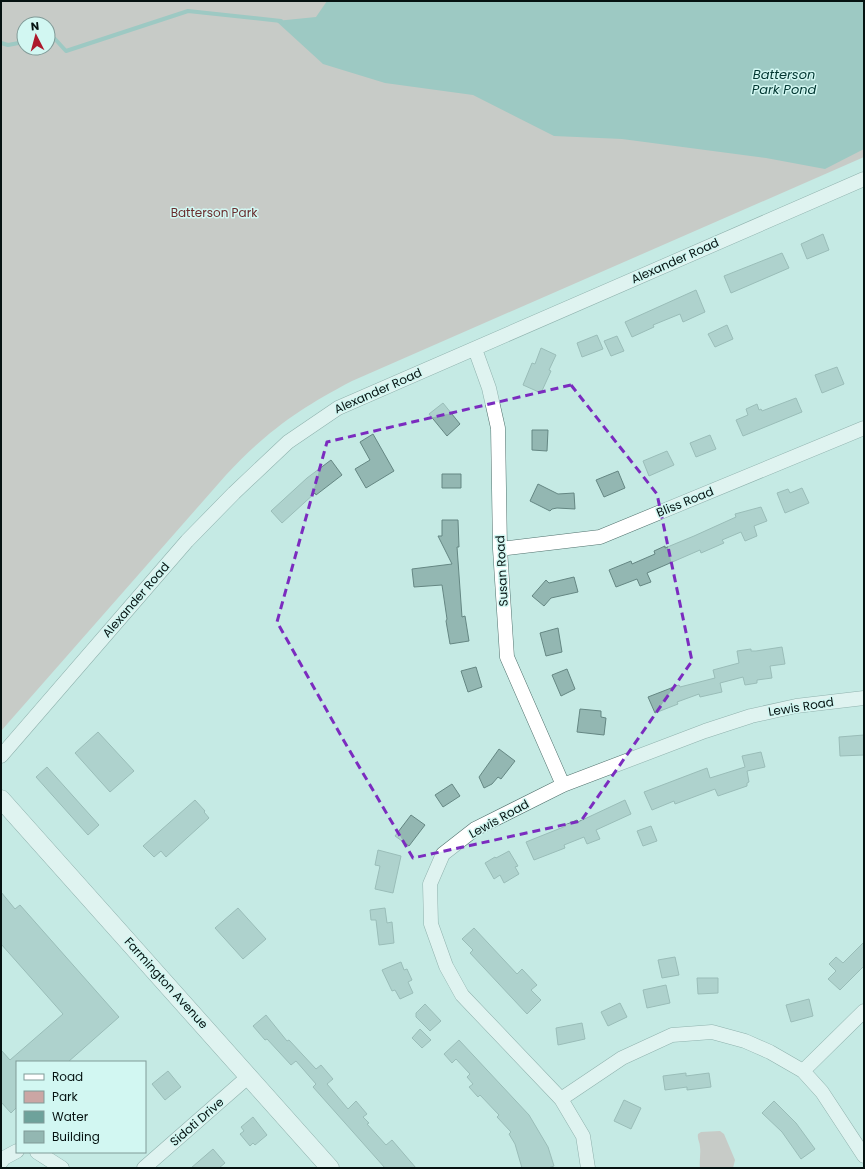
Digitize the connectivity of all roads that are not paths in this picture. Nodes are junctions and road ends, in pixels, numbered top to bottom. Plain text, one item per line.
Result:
1 (864, 179) edge
2 (475, 349) junction
3 (864, 428) edge
4 (500, 549) junction
5 (864, 698) edge
6 (1, 756) edge
7 (563, 785) junction
8 (1, 799) edge
9 (864, 1011) edge
10 (803, 1072) junction
11 (249, 1076) junction
12 (562, 1099) junction
13 (16, 1152) edge
14 (39, 1153) edge
15 (864, 1156) edge
16 (1, 1162) edge
17 (62, 1168) edge
18 (144, 1168) edge
19 (330, 1168) edge
20 (588, 1168) edge

1 - 2 street, Alexander Road
2 - 4 street, Susan Road
2 - 6 street, Alexander Road
3 - 4 street, Bliss Road
4 - 7 street, Susan Road
5 - 7 street, Lewis Road
7 - 12 street, Lewis Road
8 - 11 main road, Farmington Avenue
9 - 10 street
10 - 12 street
10 - 15 street
11 - 18 street, Sidoti Drive
11 - 19 main road, Farmington Avenue
12 - 20 street, Lewis Road
13 - 16 street
14 - 17 street

